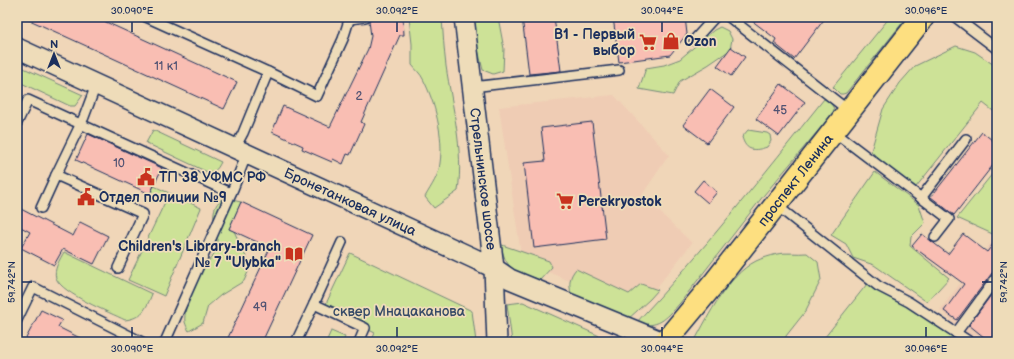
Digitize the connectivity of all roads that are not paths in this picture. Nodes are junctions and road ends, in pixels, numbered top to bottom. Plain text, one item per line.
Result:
1 (146, 17) edge
2 (365, 17) edge
3 (464, 17) edge
4 (715, 17) edge
5 (729, 17) edge
6 (924, 17) edge
7 (955, 17) edge
8 (350, 18) edge
9 (694, 40) dead end
10 (17, 48) edge
11 (997, 49) edge
12 (619, 70) dead end
13 (268, 72) junction
14 (96, 85) junction
15 (472, 87) junction
16 (849, 111) junction
17 (17, 123) edge
18 (80, 124) junction
19 (833, 131) junction
20 (966, 139) dead end
21 (241, 151) junction
22 (56, 175) junction
23 (231, 193) junction
24 (921, 198) junction
25 (775, 204) junction
26 (41, 208) dead end
27 (935, 237) dead end
28 (342, 242) dead end
29 (118, 268) dead end
30 (494, 268) junction
31 (997, 277) edge
32 (314, 304) junction
33 (17, 320) edge
34 (956, 332) junction
35 (142, 342) edge
36 (165, 342) edge
37 (296, 342) edge
38 (359, 342) edge
39 (497, 342) edge
40 (664, 342) edge
41 (970, 342) edge

1 - 13 lane
2 - 8 lane
3 - 15 street, Стрельнинское шоссе
4 - 9 lane
5 - 16 lane
6 - 16 main road, проспект Ленина
7 - 11 lane
8 - 13 lane
10 - 14 street, Бронетанковая улица
12 - 15 lane
13 - 21 lane
14 - 18 lane
14 - 21 street, Бронетанковая улица
15 - 30 street, Стрельнинское шоссе
16 - 19 main road, проспект Ленина
17 - 18 lane
18 - 22 lane
18 - 23 lane
19 - 24 lane
19 - 25 main road, проспект Ленина
20 - 24 lane
21 - 23 lane
21 - 30 street, Бронетанковая улица
22 - 26 lane
22 - 29 lane
23 - 36 lane
24 - 27 lane
25 - 34 lane
25 - 40 main road, проспект Ленина
28 - 32 lane
30 - 39 street, Стрельнинское шоссе
30 - 40 street, Бронетанковая улица
31 - 34 lane
32 - 37 lane
32 - 38 lane
33 - 35 lane
34 - 41 lane

